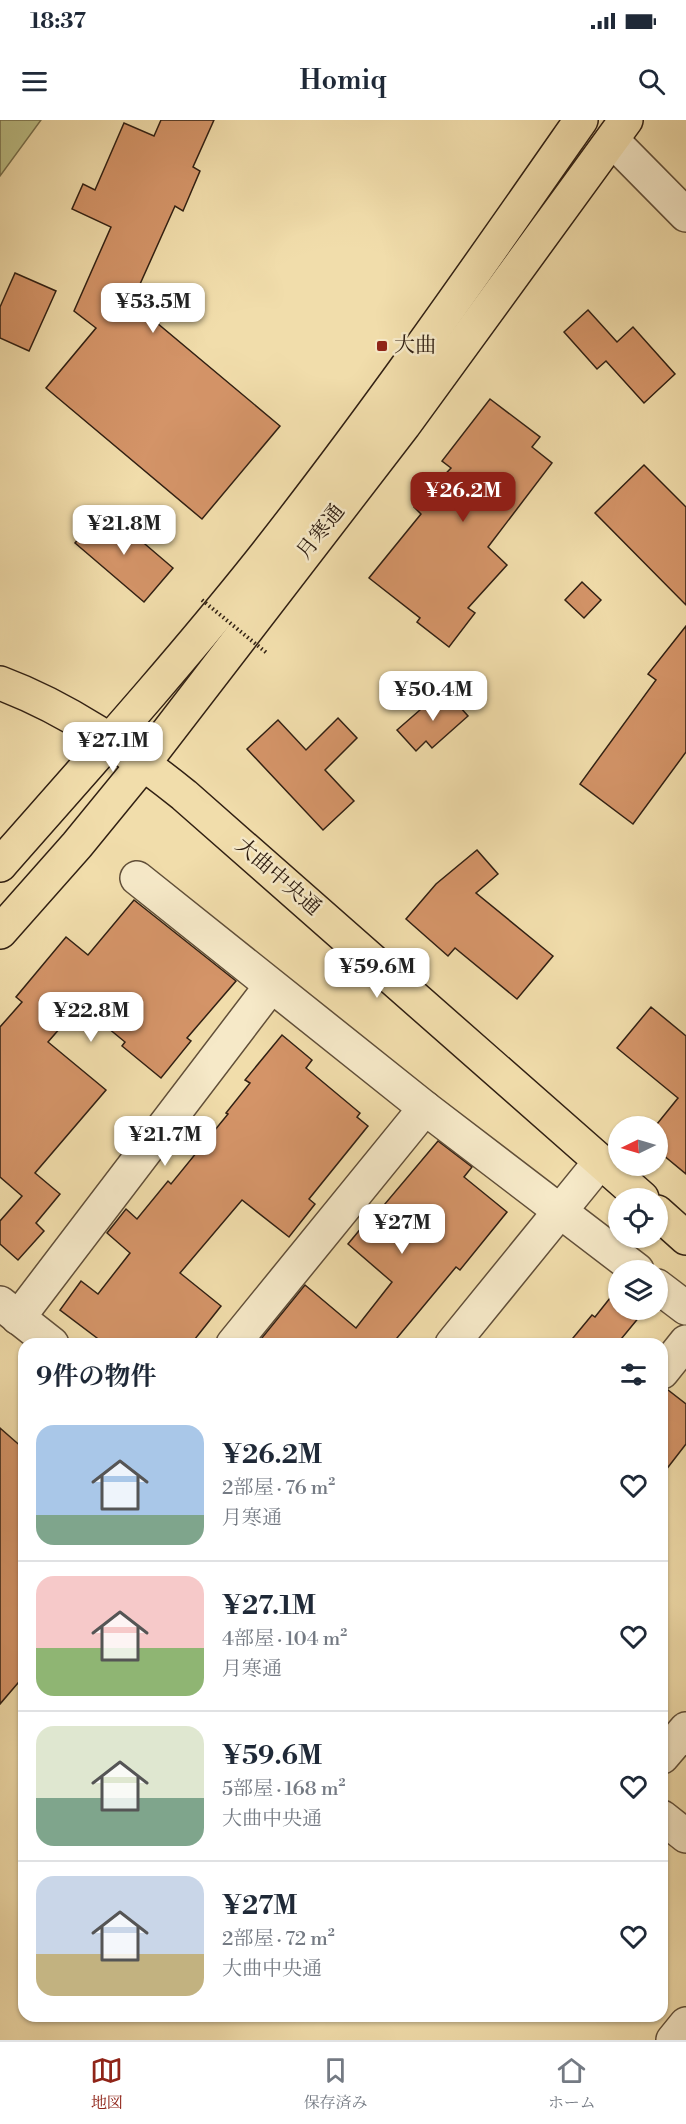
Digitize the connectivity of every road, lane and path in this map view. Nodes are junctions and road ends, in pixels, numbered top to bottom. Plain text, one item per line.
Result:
1 (581, 120) edge
2 (619, 130) edge
3 (686, 215) edge
4 (202, 600) dead end
5 (268, 654) dead end
6 (0, 683) edge
7 (111, 741) junction
8 (144, 763) junction
9 (0, 865) edge
10 (137, 878) dead end
11 (0, 932) edge
12 (271, 986) junction
13 (425, 1108) junction
14 (600, 1162) junction
15 (630, 1188) edge
16 (560, 1212) junction
17 (668, 1222) edge
18 (686, 1238) edge
19 (624, 1260) edge
20 (668, 1294) edge
21 (686, 1308) edge
22 (9, 1310) edge
23 (44, 1338) edge
24 (238, 1338) edge
25 (458, 1338) edge
26 (686, 1342) edge
27 (668, 1364) edge
28 (686, 1729) edge
29 (668, 1750) edge
30 (668, 1822) edge
31 (686, 1836) edge
32 (686, 2024) edge
33 (673, 2040) edge

1 - 7 main road, 月寒通
2 - 3 street
2 - 8 main road, 月寒通
4 - 5 path, bridge
6 - 7 main road, 大曲中央通
7 - 8 main road, 大曲中央通
7 - 9 main road, 月寒通
8 - 11 main road, 月寒通
8 - 14 main road, 大曲中央通
10 - 12 street
12 - 13 street
12 - 22 street
13 - 16 street
13 - 24 street
14 - 15 main road, 大曲中央通
14 - 16 street
16 - 19 street
16 - 25 street
17 - 18 main road
20 - 21 street
22 - 23 street
26 - 27 street
28 - 29 street
30 - 31 street
32 - 33 street

